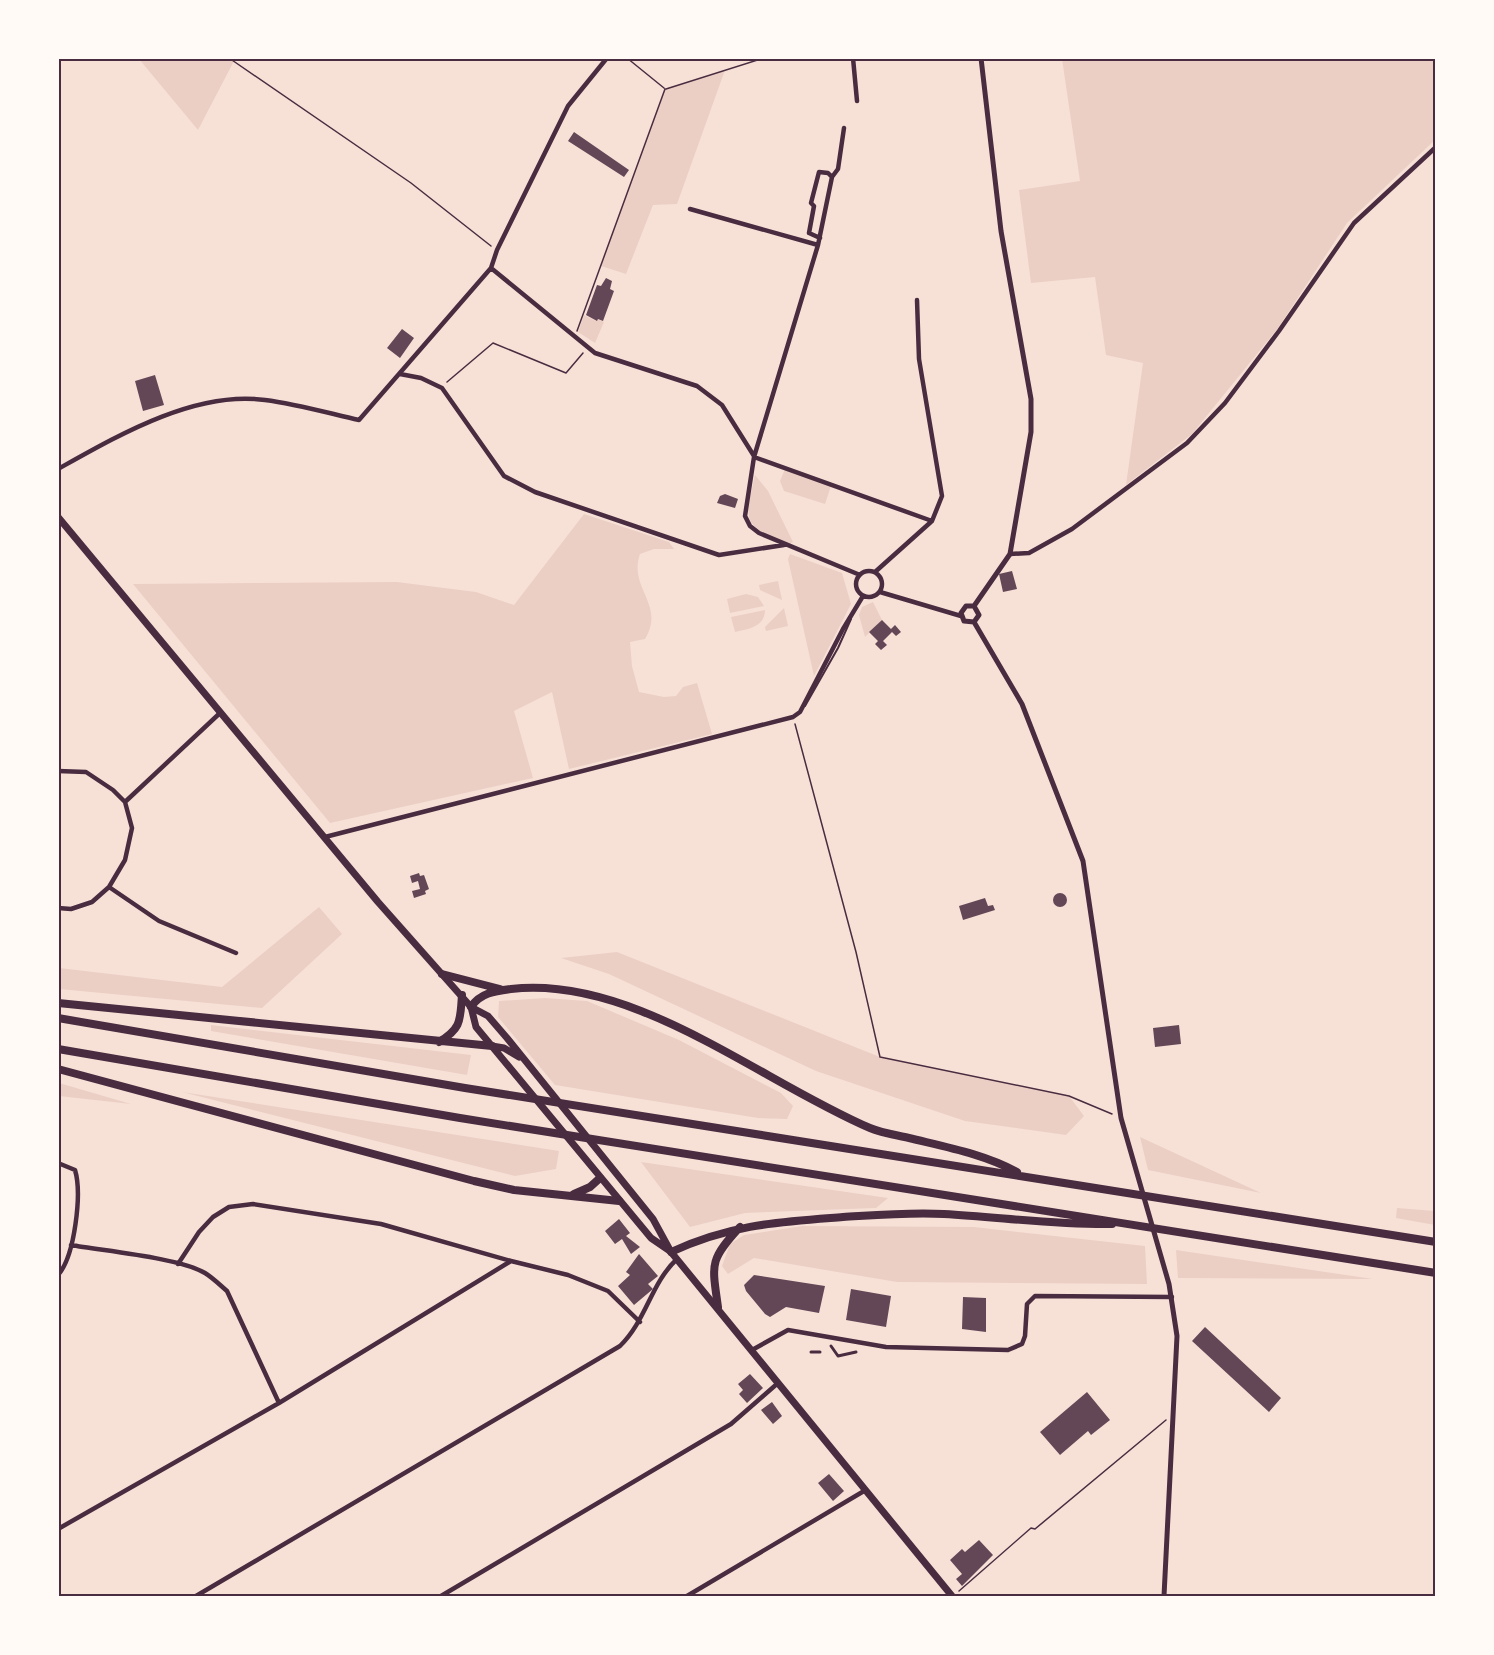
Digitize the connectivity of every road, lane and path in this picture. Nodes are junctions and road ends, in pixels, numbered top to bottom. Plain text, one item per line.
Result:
1 (229, 58) edge
2 (608, 58) edge
3 (627, 58) edge
4 (764, 58) edge
5 (853, 58) edge
6 (981, 58) edge
7 (665, 89) junction
8 (857, 101) dead end
9 (844, 128) dead end
10 (1436, 147) edge
11 (832, 177) junction
12 (690, 209) dead end
13 (820, 238) junction
14 (818, 245) junction
15 (497, 250) junction
16 (491, 268) junction
17 (917, 300) dead end
18 (575, 337) junction
19 (588, 348) junction
20 (400, 374) junction
21 (442, 387) junction
22 (754, 457) junction
23 (58, 469) edge
24 (58, 517) edge
25 (932, 521) junction
26 (784, 545) junction
27 (1010, 554) junction
28 (875, 572) junction
29 (860, 575) junction
30 (880, 592) junction
31 (863, 596) junction
32 (974, 606) junction
33 (961, 616) junction
34 (975, 622) junction
35 (220, 713) junction
36 (793, 717) junction
37 (58, 771) edge
38 (125, 802) junction
39 (326, 837) junction
40 (109, 887) junction
41 (58, 909) edge
42 (236, 953) dead end
43 (442, 974) junction
44 (503, 990) junction
45 (462, 995) junction
46 (58, 1003) edge
47 (471, 1007) junction
48 (58, 1018) edge
49 (438, 1042) junction
50 (492, 1046) junction
51 (58, 1049) edge
52 (524, 1060) junction
53 (58, 1069) edge
54 (1121, 1118) junction
55 (58, 1163) edge
56 (609, 1164) junction
57 (1023, 1175) junction
58 (600, 1178) junction
59 (570, 1195) junction
60 (619, 1201) junction
61 (1134, 1223) junction
62 (740, 1227) junction
63 (1436, 1242) edge
64 (71, 1245) junction
65 (674, 1256) junction
66 (512, 1262) junction
67 (178, 1264) junction
68 (1436, 1273) edge
69 (58, 1275) edge
70 (1172, 1297) junction
71 (718, 1307) junction
72 (640, 1322) junction
73 (831, 1346) dead end
74 (752, 1350) junction
75 (812, 1352) dead end
76 (820, 1352) dead end
77 (856, 1352) dead end
78 (778, 1383) junction
79 (279, 1403) junction
80 (1174, 1414) junction
81 (864, 1491) junction
82 (58, 1529) edge
83 (196, 1596) edge
84 (441, 1596) edge
85 (687, 1596) edge
86 (952, 1596) edge
87 (1164, 1596) edge

1 - 15 path
2 - 15 street
3 - 7 path
4 - 7 path
5 - 8 street
6 - 27 street
7 - 18 path
9 - 11 street
10 - 27 street
11 - 13 street
11 - 13 street
12 - 14 street
13 - 14 street
14 - 22 street
15 - 16 street
16 - 18 street
16 - 20 street
17 - 25 street
18 - 19 street
19 - 21 path
19 - 22 street
20 - 21 street
20 - 23 street
21 - 26 street
22 - 25 street
22 - 26 street
24 - 35 main road
25 - 28 street
26 - 29 street
27 - 32 street
28 - 29 street
28 - 30 street
29 - 31 street
30 - 31 street
30 - 33 street
31 - 36 street
32 - 33 street
32 - 34 street
33 - 34 street
34 - 54 street
35 - 38 street
35 - 39 main road
36 - 39 street
36 - 54 path
37 - 38 street
38 - 40 street
39 - 43 main road
40 - 41 street
40 - 42 street
43 - 44 highway
43 - 45 main road
44 - 47 highway
44 - 57 highway
45 - 47 main road
45 - 49 highway
46 - 49 highway
47 - 50 main road
47 - 52 main road
48 - 57 highway
49 - 50 highway
50 - 52 main road
50 - 58 main road
51 - 61 highway
52 - 56 main road
53 - 59 highway
54 - 70 street
55 - 64 street
56 - 58 main road
56 - 65 main road
57 - 63 highway
58 - 59 highway
58 - 60 main road
59 - 60 highway
60 - 65 main road
61 - 62 highway
61 - 68 highway
62 - 65 highway
62 - 71 highway
64 - 67 street
64 - 69 street
65 - 71 main road
65 - 72 street
66 - 67 street
66 - 72 street
66 - 79 street
67 - 79 street
70 - 74 street
70 - 80 street
71 - 74 main road
72 - 83 street
73 - 77 street
74 - 78 main road
75 - 76 street
78 - 81 main road
78 - 84 street
79 - 82 street
80 - 86 path
80 - 87 street
81 - 85 street
81 - 86 main road

